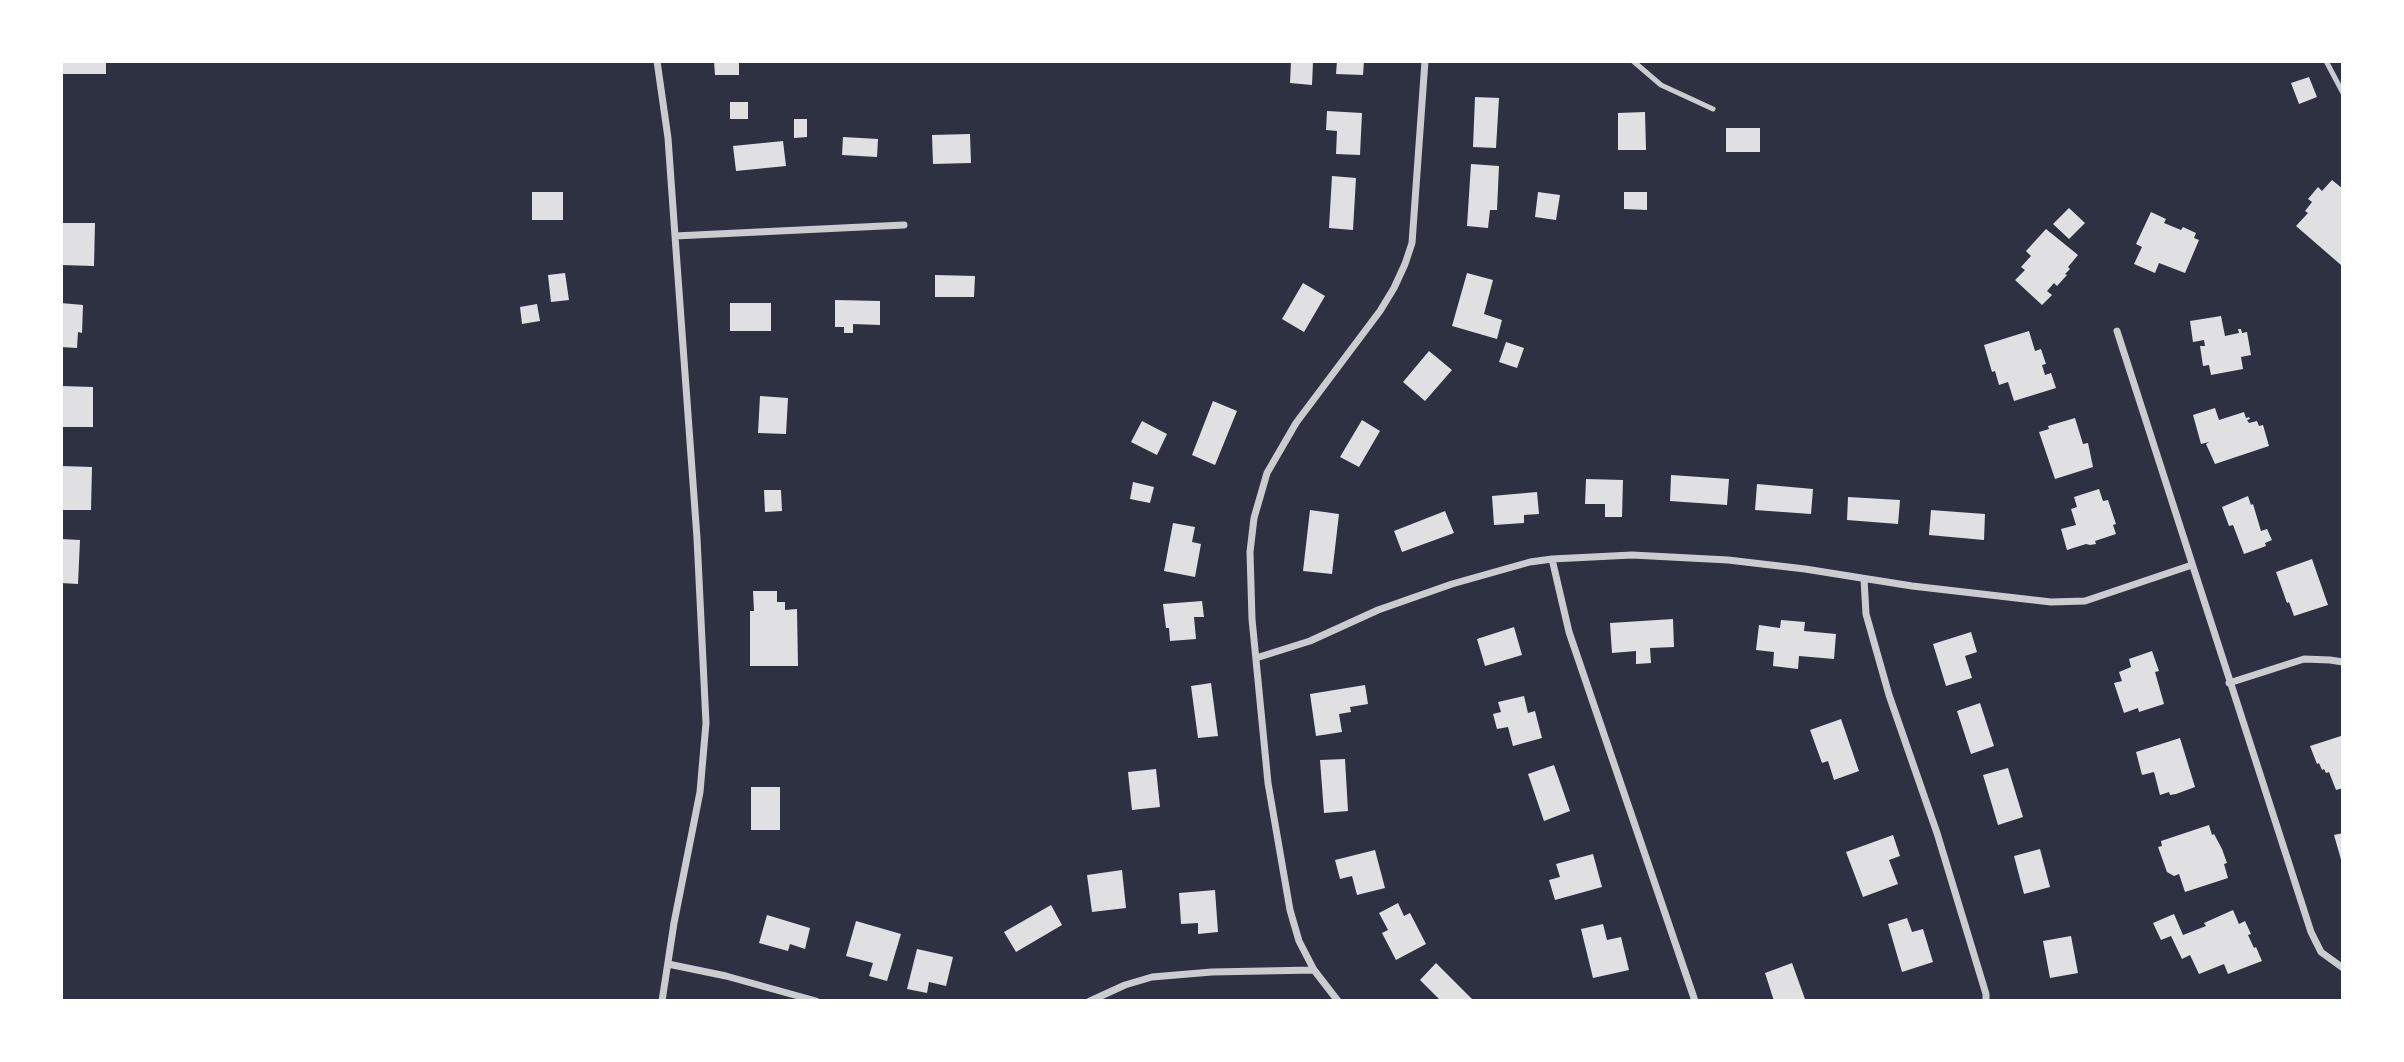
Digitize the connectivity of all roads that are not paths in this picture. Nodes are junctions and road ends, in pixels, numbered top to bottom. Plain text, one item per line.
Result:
1 (657, 61) edge
2 (1425, 61) edge
3 (1633, 61) edge
4 (2326, 61) edge
5 (2343, 93) edge
6 (1713, 109) dead end
7 (904, 225) dead end
8 (675, 236) junction
9 (2117, 331) dead end
10 (1552, 559) junction
11 (2192, 565) junction
12 (1864, 579) junction
13 (1256, 658) junction
14 (2343, 662) edge
15 (2229, 683) junction
16 (668, 964) junction
17 (2343, 968) edge
18 (1314, 970) junction
19 (662, 1001) edge
20 (816, 1001) edge
21 (1090, 1001) edge
22 (1338, 1001) edge
23 (1695, 1001) edge
24 (1986, 1001) edge

1 - 8 street
2 - 13 street
3 - 6 lane
4 - 5 lane
7 - 8 street
8 - 16 street
9 - 11 street
10 - 12 street
10 - 13 street
10 - 23 street
11 - 12 street
11 - 15 street
12 - 24 street
13 - 18 street
14 - 15 street
15 - 17 street
16 - 19 street
16 - 20 street
18 - 21 street
18 - 22 street

